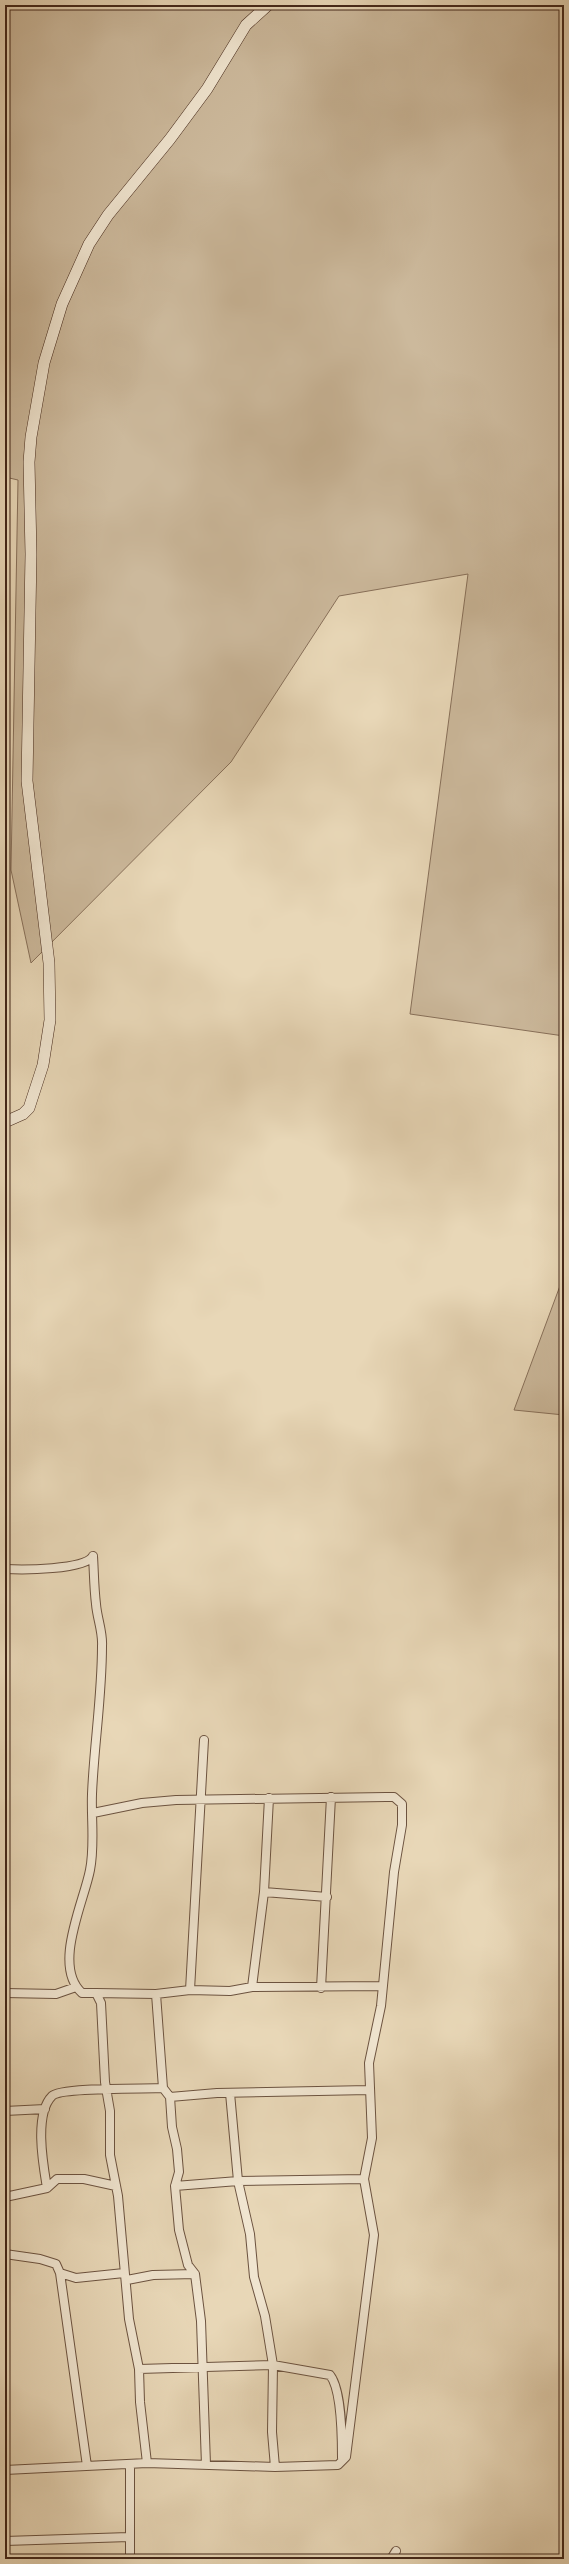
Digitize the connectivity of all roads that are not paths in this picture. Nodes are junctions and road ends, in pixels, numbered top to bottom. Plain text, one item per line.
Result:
1 (268, 5) edge
2 (5, 1122) edge
3 (5, 1569) edge
4 (204, 1740) dead end
5 (330, 1797) junction
6 (269, 1798) junction
7 (202, 1800) junction
8 (93, 1813) junction
9 (264, 1892) junction
10 (327, 1897) junction
11 (384, 1986) junction
12 (76, 1987) junction
13 (252, 1987) junction
14 (321, 1988) junction
15 (190, 1990) junction
16 (5, 1993) edge
17 (96, 1993) junction
18 (156, 1994) junction
19 (163, 2088) junction
20 (369, 2090) junction
21 (107, 2091) junction
22 (230, 2093) junction
23 (170, 2097) junction
24 (45, 2109) junction
25 (5, 2111) edge
26 (364, 2179) junction
27 (238, 2181) junction
28 (116, 2186) junction
29 (175, 2186) junction
30 (47, 2188) junction
31 (5, 2197) edge
32 (5, 2254) edge
33 (60, 2273) junction
34 (195, 2274) junction
35 (125, 2277) junction
36 (274, 2365) junction
37 (204, 2366) junction
38 (139, 2369) junction
39 (342, 2462) junction
40 (147, 2463) junction
41 (130, 2464) junction
42 (87, 2466) junction
43 (206, 2466) junction
44 (275, 2467) junction
45 (5, 2470) edge
46 (129, 2537) junction
47 (5, 2541) edge
48 (396, 2551) dead end
49 (130, 2559) edge
50 (391, 2559) edge

1 - 2 main road
3 - 8 street
4 - 7 street
5 - 6 street
5 - 10 street
5 - 11 street
6 - 7 street
6 - 9 street
7 - 8 street
7 - 15 street
8 - 12 street
9 - 10 street
9 - 13 street
10 - 14 street
11 - 14 street
11 - 20 street
12 - 16 street
12 - 17 street
13 - 14 street
13 - 15 street
15 - 18 street
17 - 18 street
17 - 21 street
18 - 19 street
19 - 21 street
19 - 23 street
20 - 22 street
20 - 26 street
21 - 24 street
21 - 28 street
22 - 23 street
22 - 27 street
23 - 29 street
24 - 25 street
24 - 30 street
26 - 27 street
26 - 39 street
27 - 29 street
27 - 36 street
28 - 30 street
28 - 35 street
29 - 34 street
30 - 31 street
32 - 33 street
33 - 35 street
33 - 42 street
34 - 35 street
34 - 37 street
35 - 38 street
36 - 37 street
36 - 39 street
36 - 44 street
37 - 38 street
37 - 43 street
38 - 40 street
39 - 44 street
40 - 41 street
40 - 43 street
41 - 42 street
41 - 46 street
42 - 45 street
43 - 44 street
46 - 47 street
46 - 49 street
48 - 50 street

